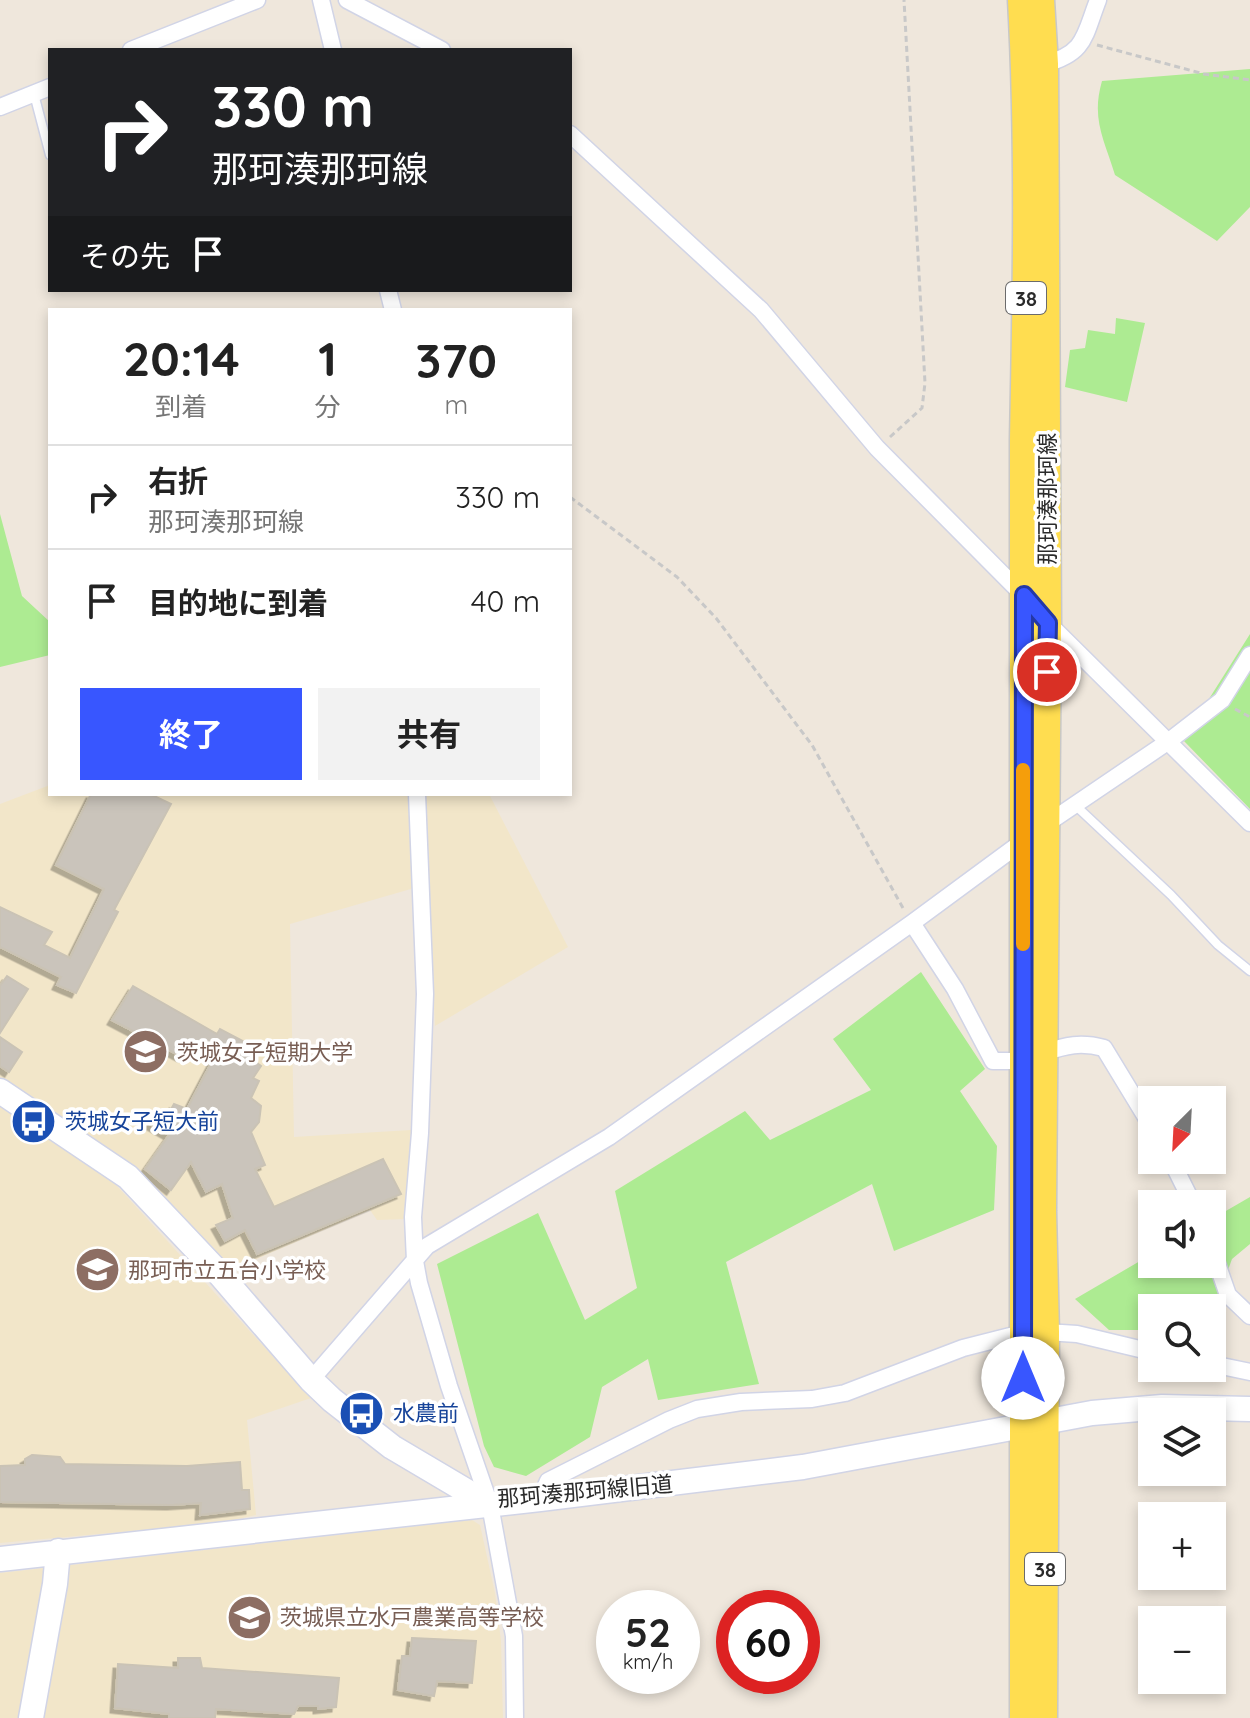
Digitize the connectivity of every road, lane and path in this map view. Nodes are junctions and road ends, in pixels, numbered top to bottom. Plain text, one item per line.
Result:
1 (257, 0) edge
2 (321, 0) edge
3 (347, 0) edge
4 (904, 0) edge
5 (1021, 0) edge
6 (1041, 0) edge
7 (1098, 0) edge
8 (1082, 41) junction
9 (136, 48) edge
10 (333, 48) edge
11 (438, 48) edge
12 (1045, 64) junction
13 (1250, 80) edge
14 (42, 91) edge
15 (0, 107) edge
16 (572, 136) edge
17 (48, 139) edge
18 (877, 448) junction
19 (572, 498) edge
20 (1024, 595) junction
21 (1048, 623) junction
22 (1250, 655) edge
23 (1169, 741) junction
24 (417, 796) edge
25 (1074, 805) junction
26 (1250, 823) edge
27 (1045, 825) junction
28 (1023, 842) junction
29 (912, 923) junction
30 (1250, 971) edge
31 (1033, 1057) junction
32 (0, 1091) edge
33 (1138, 1104) edge
34 (415, 1261) junction
35 (1222, 1278) edge
36 (1250, 1316) edge
37 (1034, 1333) junction
38 (1138, 1349) edge
39 (1226, 1367) edge
40 (1250, 1372) edge
41 (311, 1380) junction
42 (1250, 1409) edge
43 (1034, 1422) junction
44 (540, 1499) junction
45 (490, 1505) junction
46 (58, 1551) junction
47 (0, 1559) edge
48 (31, 1718) edge
49 (515, 1718) edge
50 (1023, 1718) edge
51 (1044, 1718) edge

1 - 9 street
2 - 10 street
3 - 11 street
4 - 18 path
5 - 20 main road, 那珂湊那珂線 / 38
6 - 12 main road, 那珂湊那珂線 / 38
7 - 8 street
8 - 12 street
8 - 13 path
12 - 21 main road, 那珂湊那珂線 / 38
14 - 15 street
14 - 17 lane
16 - 18 street
18 - 20 street
19 - 29 path
20 - 21 street
20 - 28 main road, 那珂湊那珂線 / 38
21 - 23 street
21 - 27 main road, 那珂湊那珂線 / 38
22 - 23 street
23 - 25 street
23 - 26 street
24 - 34 street, 那珂湊那珂線旧道
25 - 27 street
25 - 30 lane
27 - 28 street
27 - 31 main road, 那珂湊那珂線 / 38
28 - 29 street
28 - 31 main road, 那珂湊那珂線 / 38
29 - 31 street
29 - 34 street
31 - 33 street
31 - 37 main road, 那珂湊那珂線 / 38
32 - 41 street
34 - 41 street
34 - 45 street, 那珂湊那珂線旧道
35 - 36 street
37 - 38 street
37 - 43 main road, 那珂湊那珂線 / 38
37 - 44 street
39 - 40 street
41 - 45 street
42 - 43 street, 那珂湊那珂線旧道
43 - 44 street, 那珂湊那珂線旧道
43 - 50 main road, 那珂湊那珂線 / 38
43 - 51 main road, 那珂湊那珂線 / 38
44 - 45 street, 那珂湊那珂線旧道
45 - 46 street
45 - 49 street
46 - 47 street
46 - 48 street

